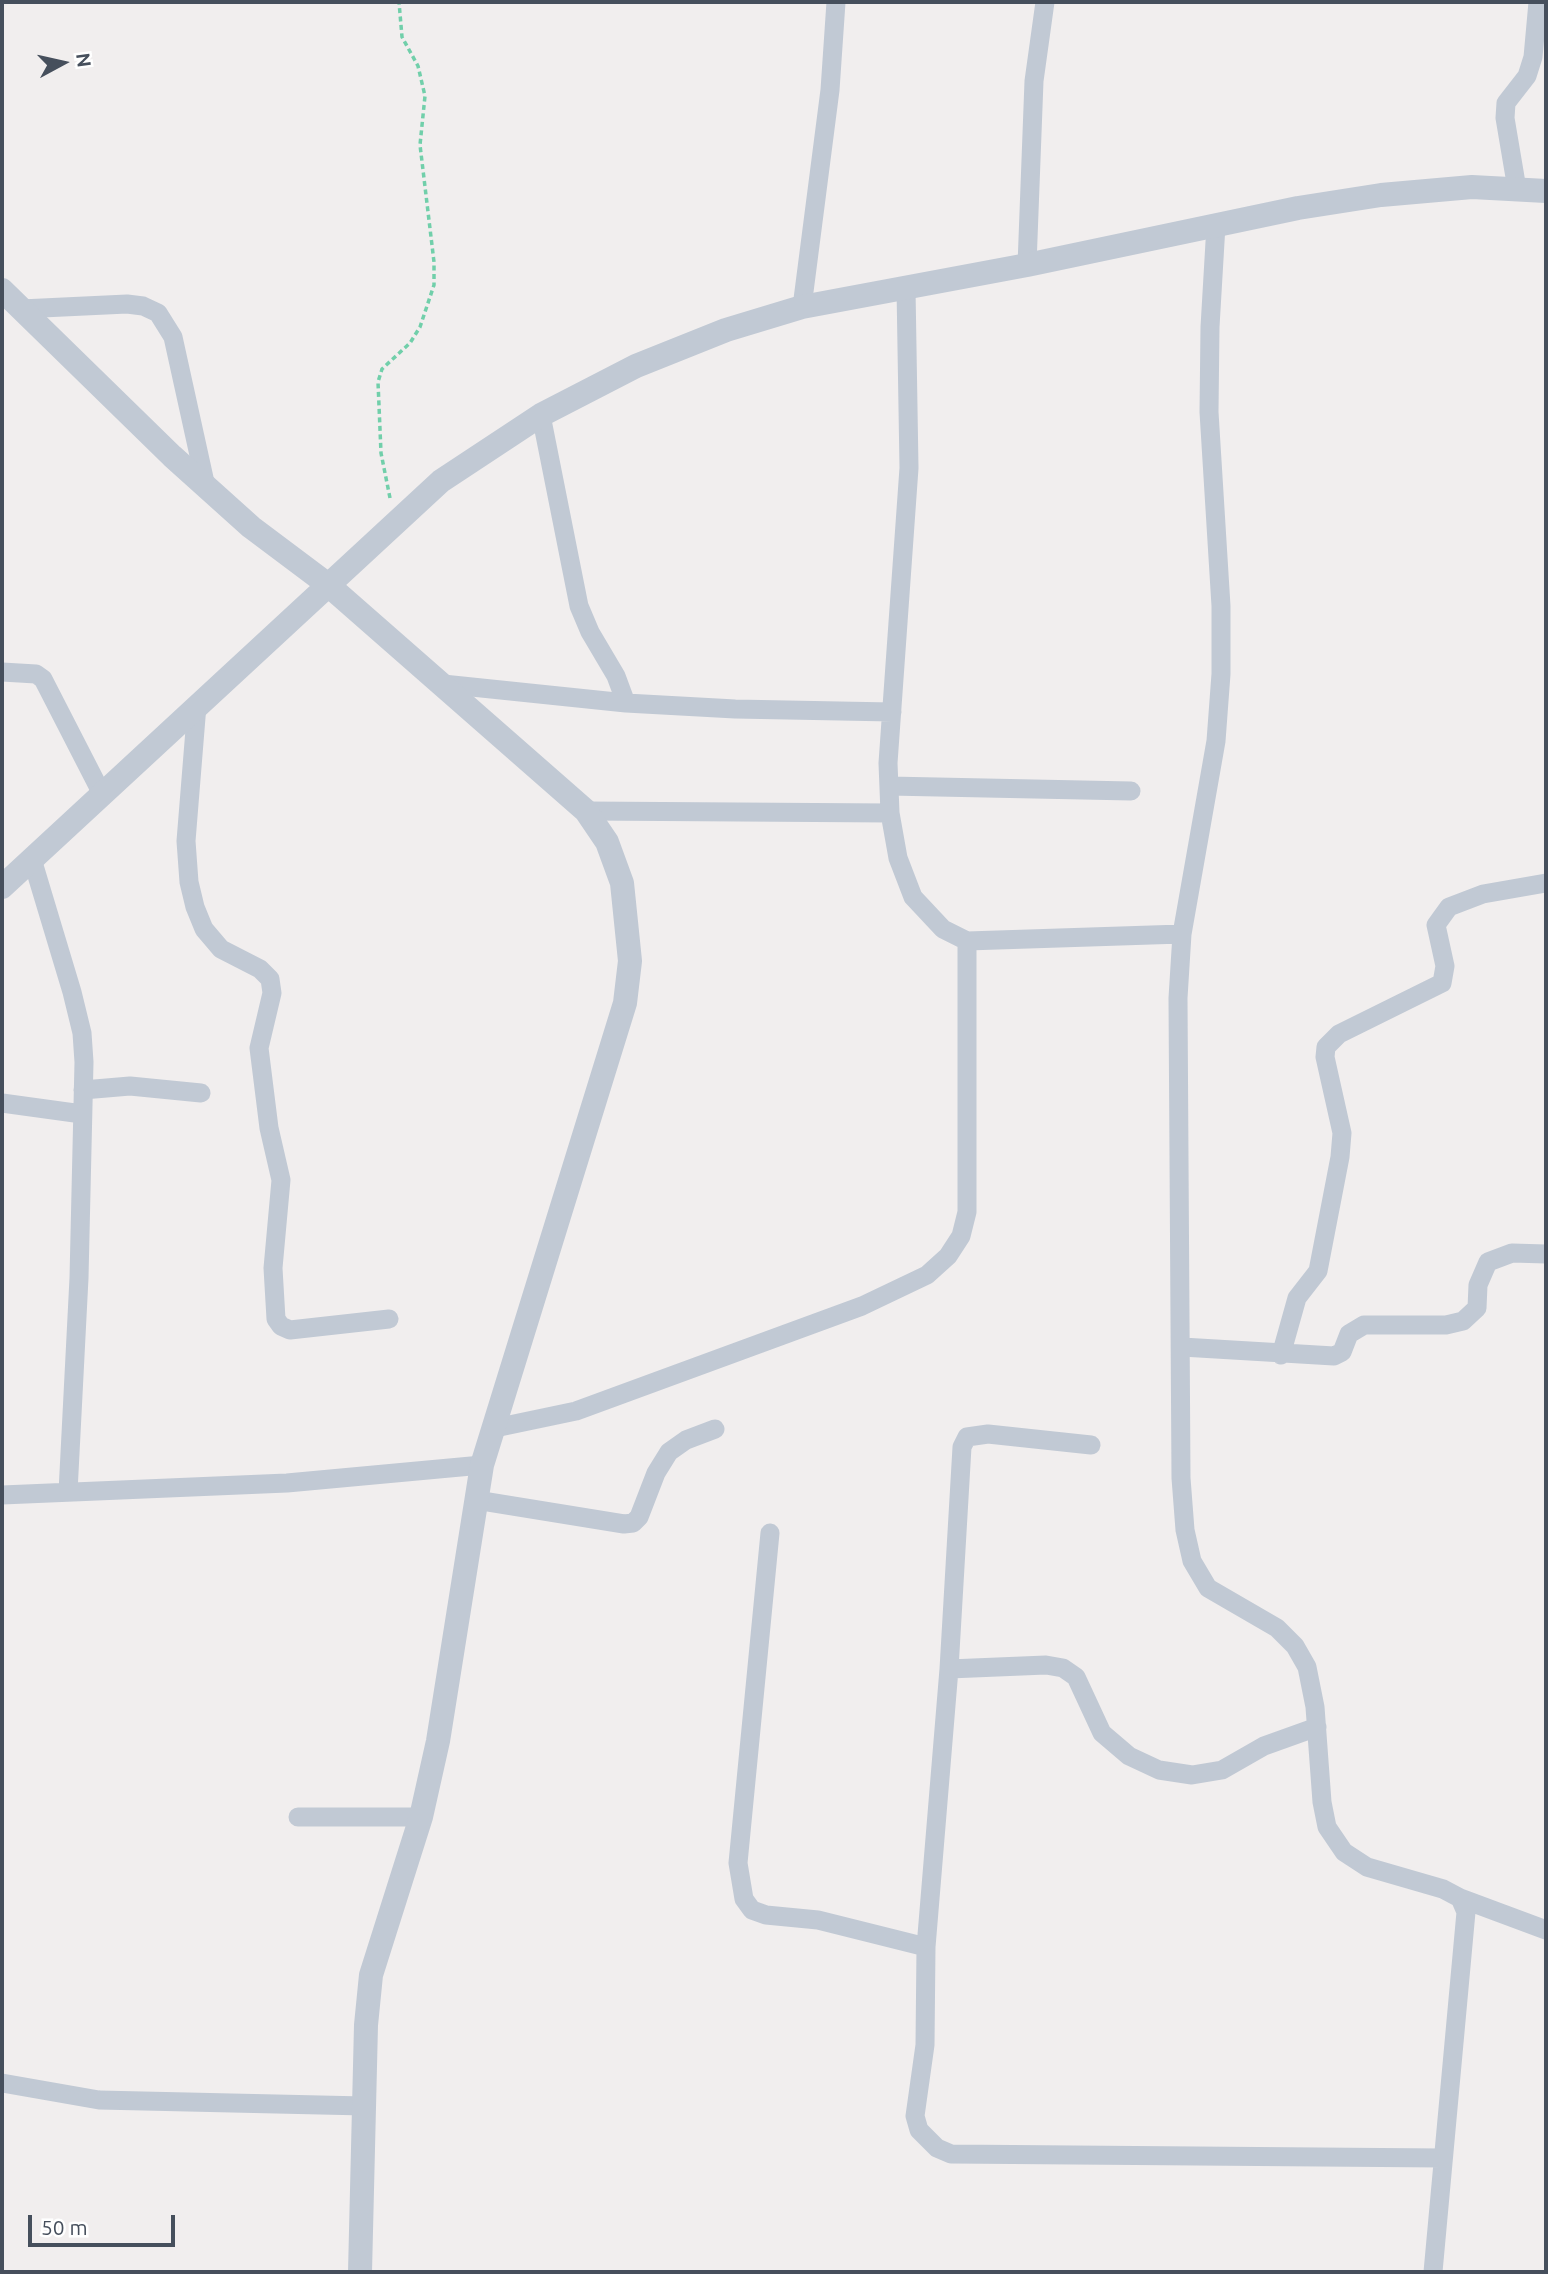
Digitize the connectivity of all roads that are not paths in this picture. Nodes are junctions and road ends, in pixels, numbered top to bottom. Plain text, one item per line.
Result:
1 (836, 2) edge
2 (1045, 2) edge
3 (1538, 2) edge
4 (1517, 189) junction
5 (1546, 191) edge
6 (1216, 225) junction
7 (1027, 265) junction
8 (906, 288) junction
9 (2, 290) edge
10 (802, 307) junction
11 (22, 309) junction
12 (541, 415) junction
13 (206, 486) junction
14 (327, 584) junction
15 (2, 672) edge
16 (443, 684) junction
17 (626, 703) junction
18 (197, 705) junction
19 (892, 712) junction
20 (889, 786) junction
21 (1131, 791) dead end
22 (102, 794) junction
23 (586, 811) junction
24 (890, 813) junction
25 (32, 859) junction
26 (1546, 883) edge
27 (2, 887) edge
28 (1182, 934) junction
29 (967, 941) junction
30 (83, 1090) junction
31 (201, 1093) dead end
32 (2, 1103) edge
33 (82, 1114) junction
34 (1546, 1254) edge
35 (389, 1319) dead end
36 (1182, 1347) junction
37 (1281, 1355) junction
38 (495, 1428) junction
39 (715, 1430) dead end
40 (1091, 1445) dead end
41 (482, 1465) junction
42 (68, 1492) junction
43 (2, 1495) edge
44 (476, 1500) junction
45 (770, 1533) dead end
46 (949, 1669) junction
47 (1317, 1727) junction
48 (298, 1817) dead end
49 (421, 1817) junction
50 (1460, 1898) junction
51 (1546, 1930) edge
52 (926, 1948) junction
53 (2, 2084) edge
54 (365, 2106) junction
55 (1442, 2158) junction
56 (360, 2272) edge
57 (1433, 2272) edge

1 - 10 street
2 - 7 street
3 - 4 street
4 - 5 street
4 - 6 street
6 - 7 street
6 - 28 street
7 - 8 street
8 - 10 street
8 - 19 street
9 - 11 street
10 - 12 street
11 - 13 street
11 - 13 street
12 - 14 street
12 - 17 street
13 - 14 street
14 - 16 street
14 - 18 street
15 - 22 street
16 - 17 street
16 - 23 street
17 - 19 street
18 - 22 street
18 - 35 street
19 - 20 street
20 - 21 street
20 - 24 street
22 - 25 street
23 - 24 street
23 - 38 street
24 - 29 street
25 - 27 street
25 - 30 street
26 - 37 street
28 - 29 street
28 - 36 street
29 - 38 street
30 - 31 street
30 - 33 street
32 - 33 street
33 - 42 street
34 - 37 street
36 - 37 street
36 - 47 street
38 - 41 street
39 - 44 street
40 - 46 street
41 - 42 street
41 - 44 street
42 - 43 street
44 - 49 street
45 - 52 street
46 - 47 street
46 - 52 street
47 - 50 street
48 - 49 street
49 - 54 street
50 - 51 street
50 - 55 street
52 - 55 street
53 - 54 street
54 - 56 street
55 - 57 street

